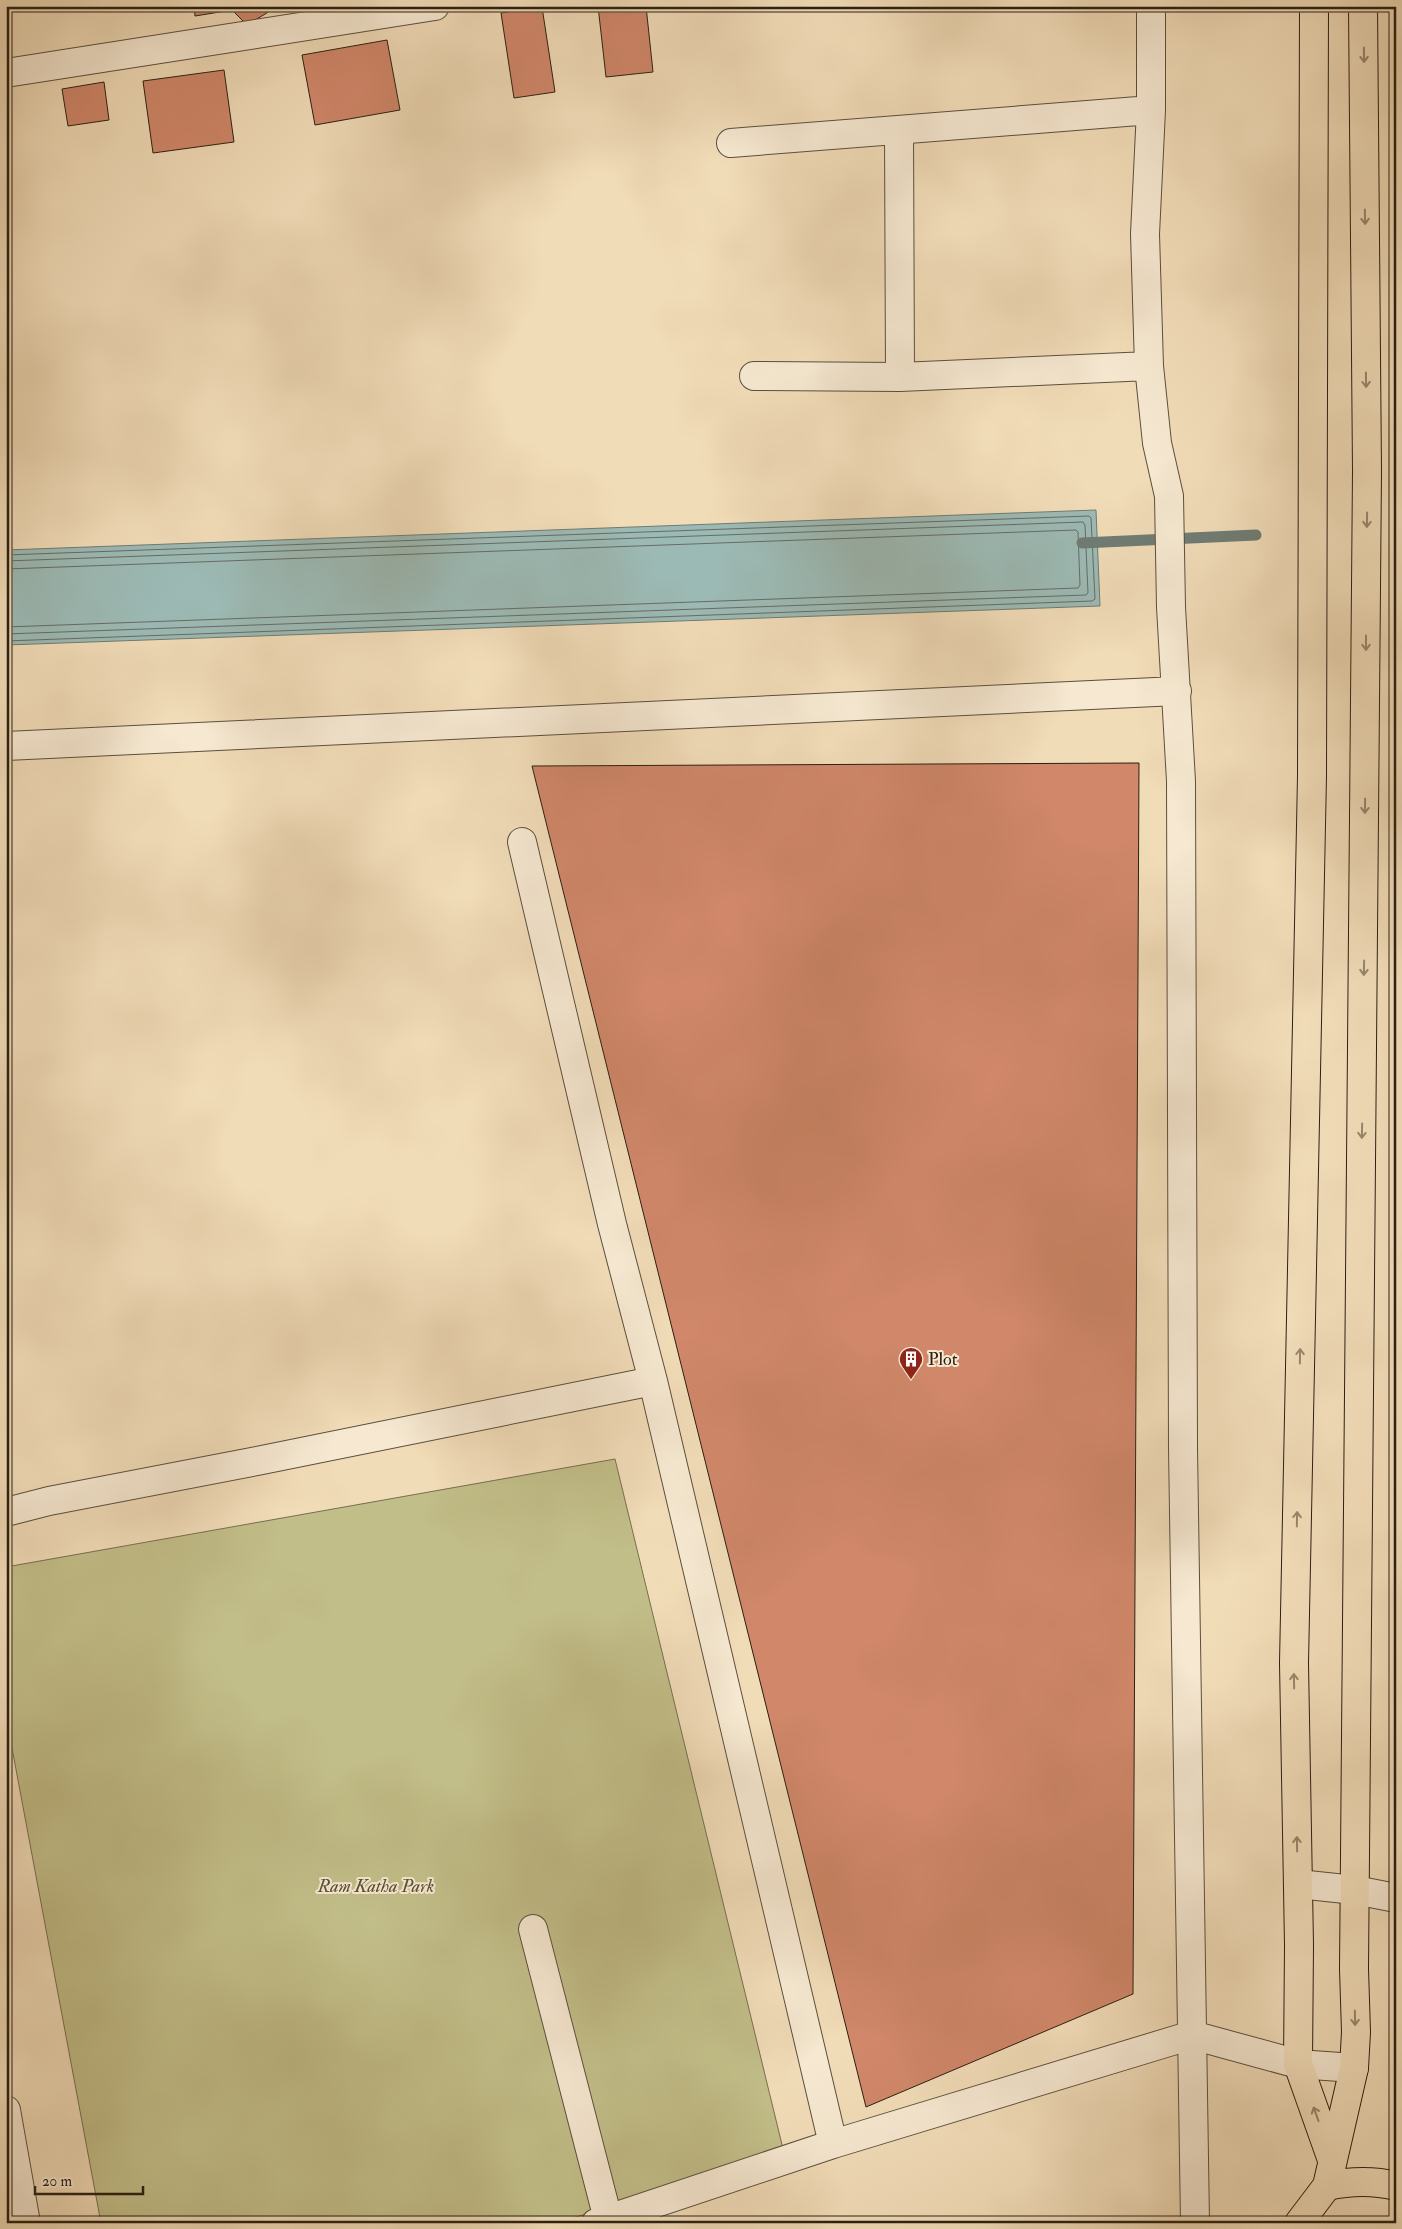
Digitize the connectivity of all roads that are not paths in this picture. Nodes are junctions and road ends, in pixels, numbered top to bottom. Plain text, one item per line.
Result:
1 (435, 6) edge
2 (1151, 6) edge
3 (1314, 6) edge
4 (1363, 6) edge
5 (6, 73) edge
6 (1151, 110) junction
7 (899, 130) junction
8 (731, 143) dead end
9 (1149, 366) junction
10 (754, 376) dead end
11 (900, 377) junction
12 (1177, 691) junction
13 (6, 746) edge
14 (522, 842) dead end
15 (652, 1381) junction
16 (6, 1512) edge
17 (1298, 1884) junction
18 (1355, 1890) junction
19 (1396, 1898) edge
20 (533, 1929) dead end
21 (1192, 2035) junction
22 (1298, 2064) junction
23 (1354, 2068) junction
24 (6, 2110) edge
25 (833, 2144) junction
26 (1332, 2160) junction
27 (1327, 2186) junction
28 (1396, 2186) edge
29 (602, 2221) edge
30 (26, 2223) edge
31 (1195, 2223) edge
32 (1299, 2223) edge

1 - 5 street
2 - 6 street
17 -> 3 main road
4 -> 18 main road
6 - 7 street
6 - 9 street
7 - 8 street
7 - 11 street
9 - 11 street
9 - 12 street
10 - 11 street
12 - 13 street
12 - 21 street
14 - 15 street
15 - 16 street
15 - 25 street
17 - 18 street
17 - 22 main road
18 - 19 street
18 -> 23 main road
20 - 29 street
21 - 22 street
21 - 25 street
21 - 31 street
22 - 23 street
26 -> 22 main road
23 - 26 main road
24 - 30 street
25 - 29 street
26 - 27 main road
27 - 28 main road
27 - 32 main road

